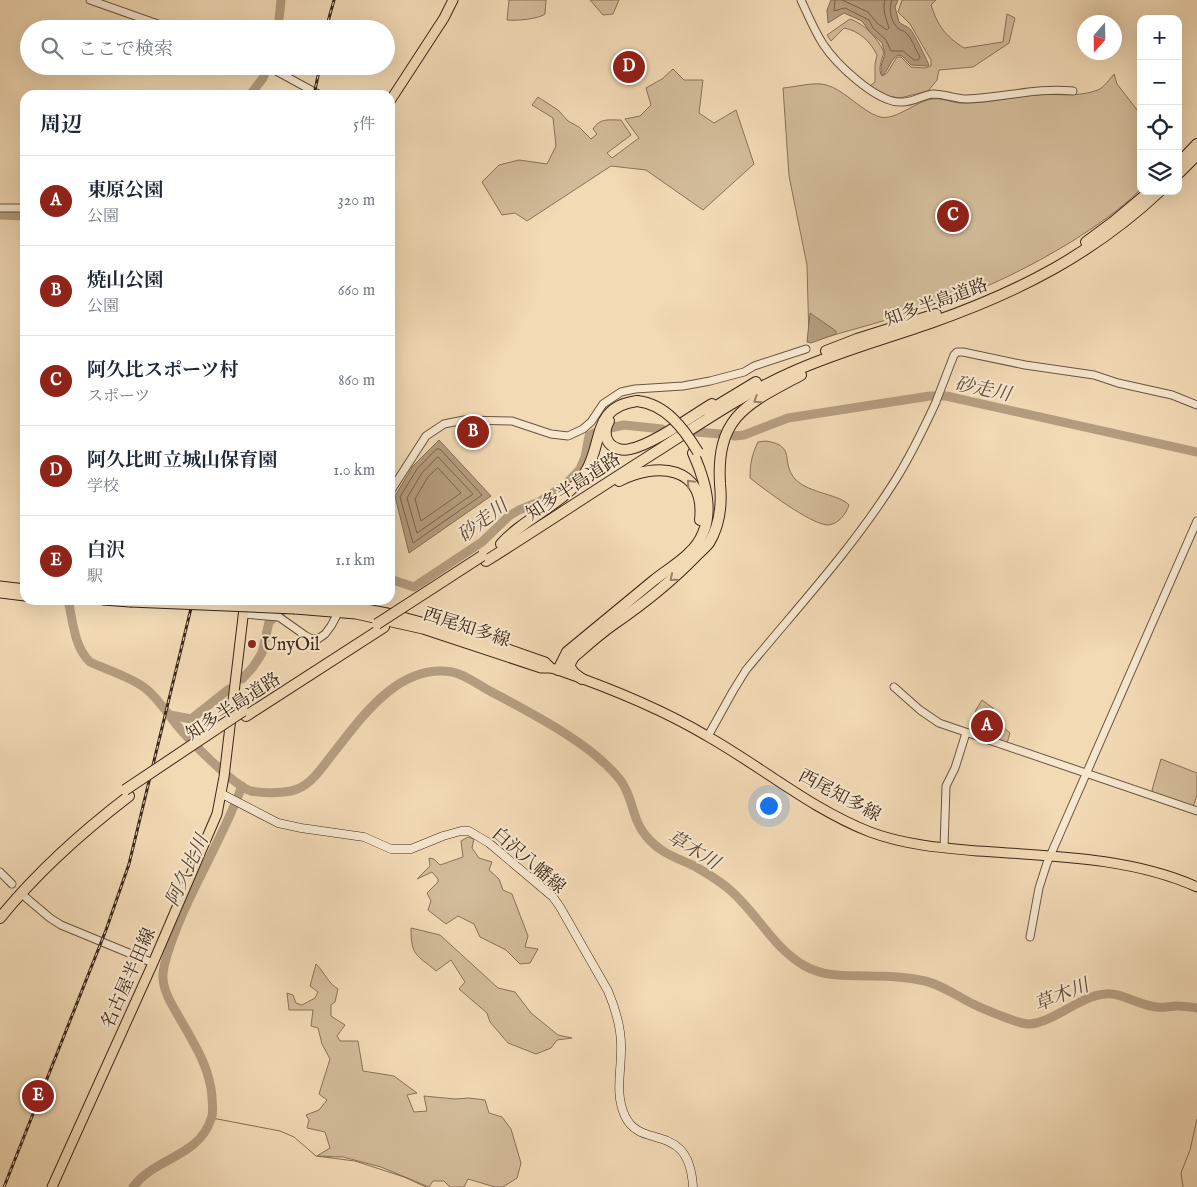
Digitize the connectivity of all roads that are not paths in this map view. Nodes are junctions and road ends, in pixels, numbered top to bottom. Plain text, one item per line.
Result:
1 (90, 0) edge
2 (453, 0) edge
3 (801, 0) edge
4 (147, 20) edge
5 (285, 75) edge
6 (311, 90) edge
7 (1073, 91) dead end
8 (395, 93) edge
9 (1197, 144) edge
10 (1197, 154) edge
11 (1182, 160) edge
12 (1182, 170) edge
13 (1145, 195) edge
14 (1155, 195) edge
15 (0, 208) edge
16 (20, 208) dead end
17 (862, 346) junction
18 (806, 349) dead end
19 (738, 392) junction
20 (638, 403) junction
21 (1197, 405) edge
22 (695, 452) junction
23 (395, 484) edge
24 (1197, 521) edge
25 (536, 529) junction
26 (500, 544) junction
27 (697, 555) junction
28 (484, 558) junction
29 (682, 559) junction
30 (0, 586) edge
31 (20, 589) edge
32 (0, 593) edge
33 (20, 595) edge
34 (244, 605) edge
35 (263, 605) edge
36 (284, 605) edge
37 (295, 606) junction
38 (342, 606) edge
39 (243, 614) junction
40 (573, 657) junction
41 (554, 669) junction
42 (582, 678) junction
43 (894, 687) dead end
44 (966, 733) junction
45 (708, 736) junction
46 (1086, 774) junction
47 (127, 793) junction
48 (222, 794) junction
49 (1197, 812) edge
50 (944, 848) junction
51 (1051, 857) junction
52 (0, 872) edge
53 (12, 884) dead end
54 (1197, 887) edge
55 (24, 896) dead end
56 (0, 907) edge
57 (0, 918) edge
58 (1030, 937) dead end
59 (153, 963) junction
60 (52, 1187) edge
61 (693, 1187) edge

1 - 4 street
2 - 8 main road
3 - 7 street
5 - 6 street
9 - 11 highway
10 - 12 highway
13 - 19 highway, 知多半島道路
14 - 17 highway, 知多半島道路
15 - 16 street
17 - 25 highway, 知多半島道路
17 -> 27 highway
18 - 23 street
19 - 20 highway
19 - 26 highway, 知多半島道路
20 - 22 highway, bridge
20 - 26 highway
21 - 45 street
22 - 27 highway
22 - 29 highway
24 - 46 street
25 - 28 highway, 知多半島道路
29 -> 25 highway
26 - 28 highway, 知多半島道路
27 -> 40 highway
28 - 47 highway, 知多半島道路
29 - 41 highway
30 - 31 main road
32 - 33 main road
34 - 39 main road, 名古屋半田線
35 - 37 main road, 西尾知多線, bridge
36 - 37 main road, 西尾知多線
37 - 38 main road, 西尾知多線
38 - 39 street
38 - 41 main road, 西尾知多線
39 - 48 main road, 名古屋半田線
40 - 41 highway
40 - 42 highway
41 - 42 main road, 西尾知多線
42 - 45 main road, 西尾知多線
43 - 44 street
44 - 46 street
44 - 50 street
45 - 50 main road, 西尾知多線
46 - 49 street
46 - 51 street
47 - 56 highway, 知多半島道路
47 - 57 highway, 知多半島道路
48 - 59 main road, 名古屋半田線
48 - 61 main road, 白沢八幡線
50 - 51 main road, 西尾知多線
51 - 54 main road, 西尾知多線
51 - 58 street
52 - 53 street
55 - 59 street
59 - 60 main road, 名古屋半田線

